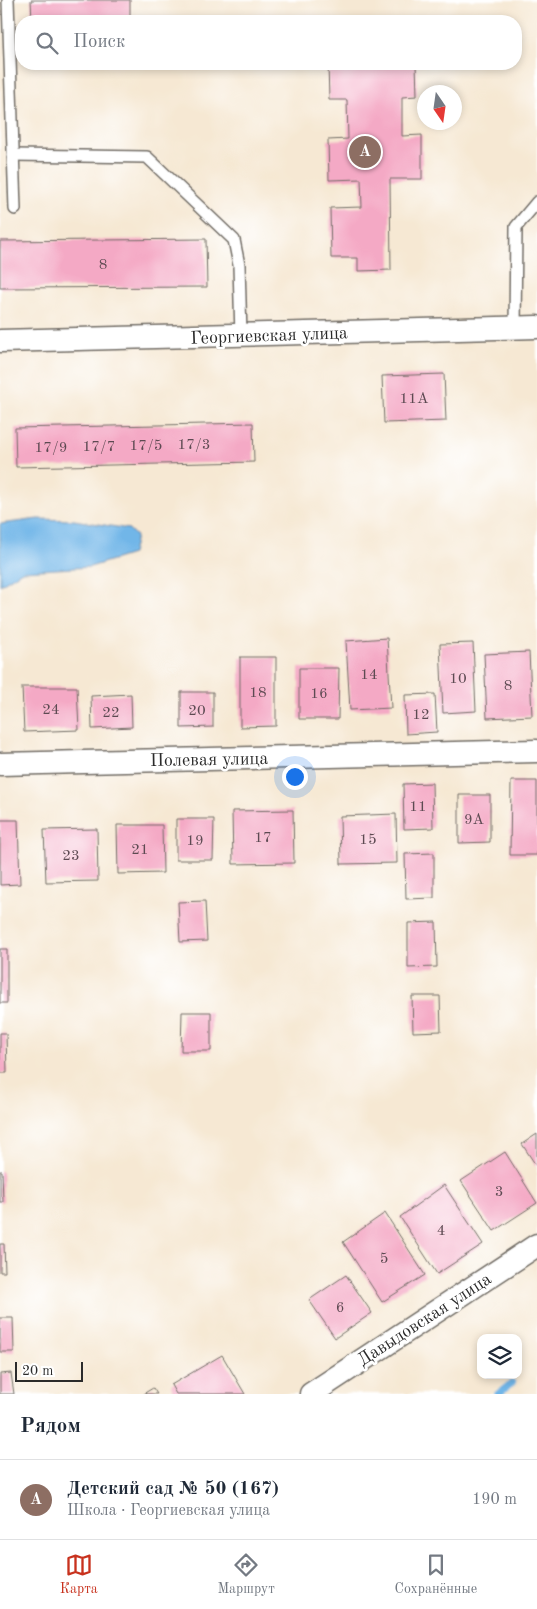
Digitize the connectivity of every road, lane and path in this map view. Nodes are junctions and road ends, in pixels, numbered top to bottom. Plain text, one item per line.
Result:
1 (8, 0) edge
2 (13, 155) junction
3 (537, 202) edge
4 (15, 209) dead end
5 (526, 327) edge
6 (241, 336) junction
7 (0, 342) edge
8 (537, 751) edge
9 (0, 764) edge
10 (537, 1245) edge
11 (310, 1394) edge

1 - 2 lane
2 - 4 lane
2 - 6 lane
3 - 5 lane
5 - 6 street, Георгиевская улица
6 - 7 street, Георгиевская улица
8 - 9 street, Полевая улица
10 - 11 street, Давыдовская улица

